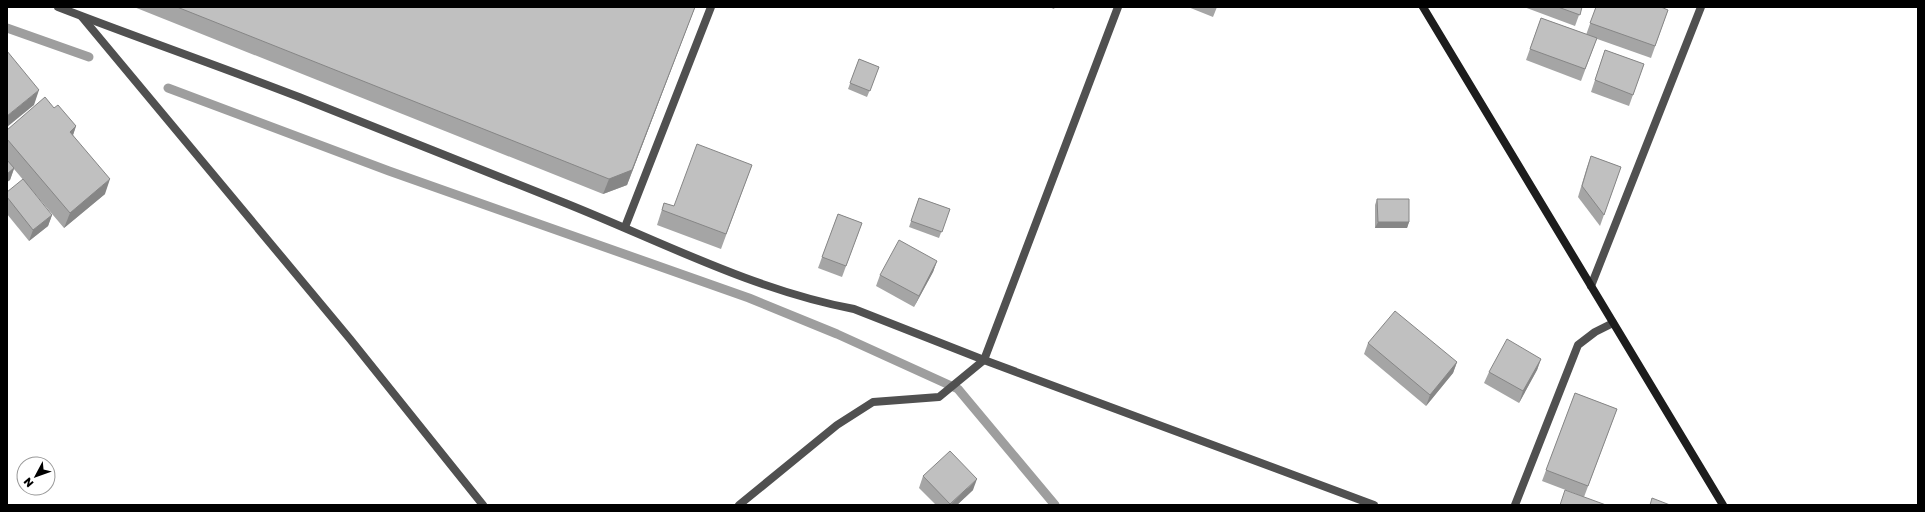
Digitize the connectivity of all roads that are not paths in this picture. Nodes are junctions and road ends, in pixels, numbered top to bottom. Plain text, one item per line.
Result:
1 (58, 7) edge
2 (711, 7) edge
3 (1118, 7) edge
4 (1423, 7) edge
5 (1701, 7) edge
6 (82, 16) junction
7 (625, 227) junction
8 (1591, 286) junction
9 (1613, 323) junction
10 (984, 360) junction
11 (483, 505) edge
12 (739, 505) edge
13 (1374, 505) edge
14 (1515, 505) edge
15 (1723, 505) edge

1 - 6 street
2 - 7 street
3 - 10 street
4 - 8 street
5 - 8 street
6 - 7 street
6 - 11 street
7 - 10 street
8 - 9 street
9 - 14 street
9 - 15 street
10 - 12 street
10 - 13 street

